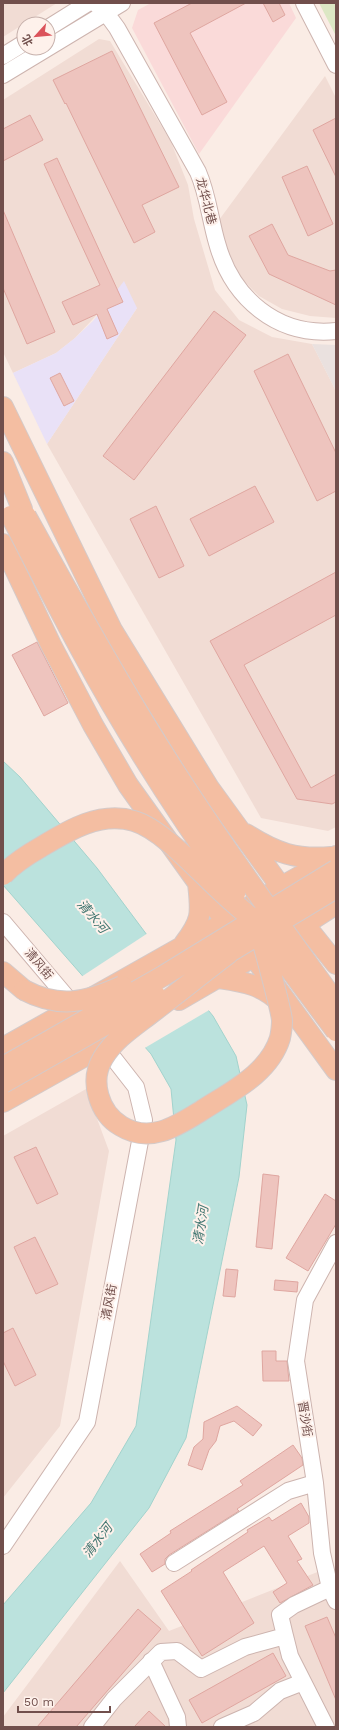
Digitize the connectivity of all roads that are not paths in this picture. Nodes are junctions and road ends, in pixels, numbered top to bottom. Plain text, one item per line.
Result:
1 (88, 3) edge
2 (122, 3) edge
3 (304, 3) edge
4 (100, 8) edge
5 (56, 23) edge
6 (16, 47) edge
7 (3, 56) edge
8 (336, 65) edge
9 (3, 75) edge
10 (336, 330) edge
11 (3, 407) edge
12 (3, 462) edge
13 (12, 508) edge
14 (3, 544) edge
15 (7, 569) edge
16 (240, 830) junction
17 (336, 861) edge
18 (3, 875) edge
19 (198, 883) junction
20 (281, 887) junction
21 (336, 888) edge
22 (336, 904) edge
23 (3, 922) edge
24 (226, 922) junction
25 (304, 924) junction
26 (258, 926) junction
27 (181, 947) junction
28 (225, 947) junction
29 (254, 957) junction
30 (336, 964) edge
31 (3, 972) edge
32 (218, 978) junction
33 (336, 1003) edge
34 (75, 1007) junction
35 (307, 1030) junction
36 (336, 1031) edge
37 (111, 1042) junction
38 (3, 1048) edge
39 (3, 1067) edge
40 (336, 1070) edge
41 (3, 1082) edge
42 (3, 1102) edge
43 (336, 1243) edge
44 (315, 1483) junction
45 (3, 1546) edge
46 (174, 1563) dead end
47 (333, 1594) edge
48 (285, 1636) junction
49 (151, 1661) junction
50 (303, 1682) junction
51 (92, 1727) edge
52 (178, 1727) edge
53 (222, 1727) edge
54 (326, 1727) edge

1 - 5 street
2 - 4 street
3 - 8 street
4 - 9 street
4 - 10 street, 龙华北巷
6 - 7 street
11 - 16 main road
12 - 13 main road
13 - 26 main road, bridge
13 - 33 main road, bridge
14 - 15 main road
15 - 19 main road
16 - 17 main road
16 - 20 main road
17 - 20 main road
17 - 28 main road, bridge
18 - 26 main road, bridge
19 - 24 main road
19 - 27 main road
20 - 24 main road
20 - 25 main road
21 - 28 main road, bridge
22 - 25 main road
23 - 34 street, 清风街
24 - 27 main road
24 - 29 main road
25 - 29 main road
25 - 30 main road
26 - 28 main road, bridge
26 - 36 main road, bridge
27 - 34 main road, bridge
28 - 31 main road, bridge
28 - 39 main road, bridge
28 - 41 main road, bridge
29 - 32 main road
29 - 35 main road
32 - 35 main road
32 - 37 main road, bridge
34 - 38 main road
35 - 40 main road
37 - 42 main road
37 - 45 street, 清风街
43 - 44 street, 晋沙街
44 - 46 street
44 - 47 street, 晋沙街
47 - 48 street
48 - 49 street
48 - 50 street
49 - 51 street
49 - 52 street
50 - 53 street
50 - 54 street

